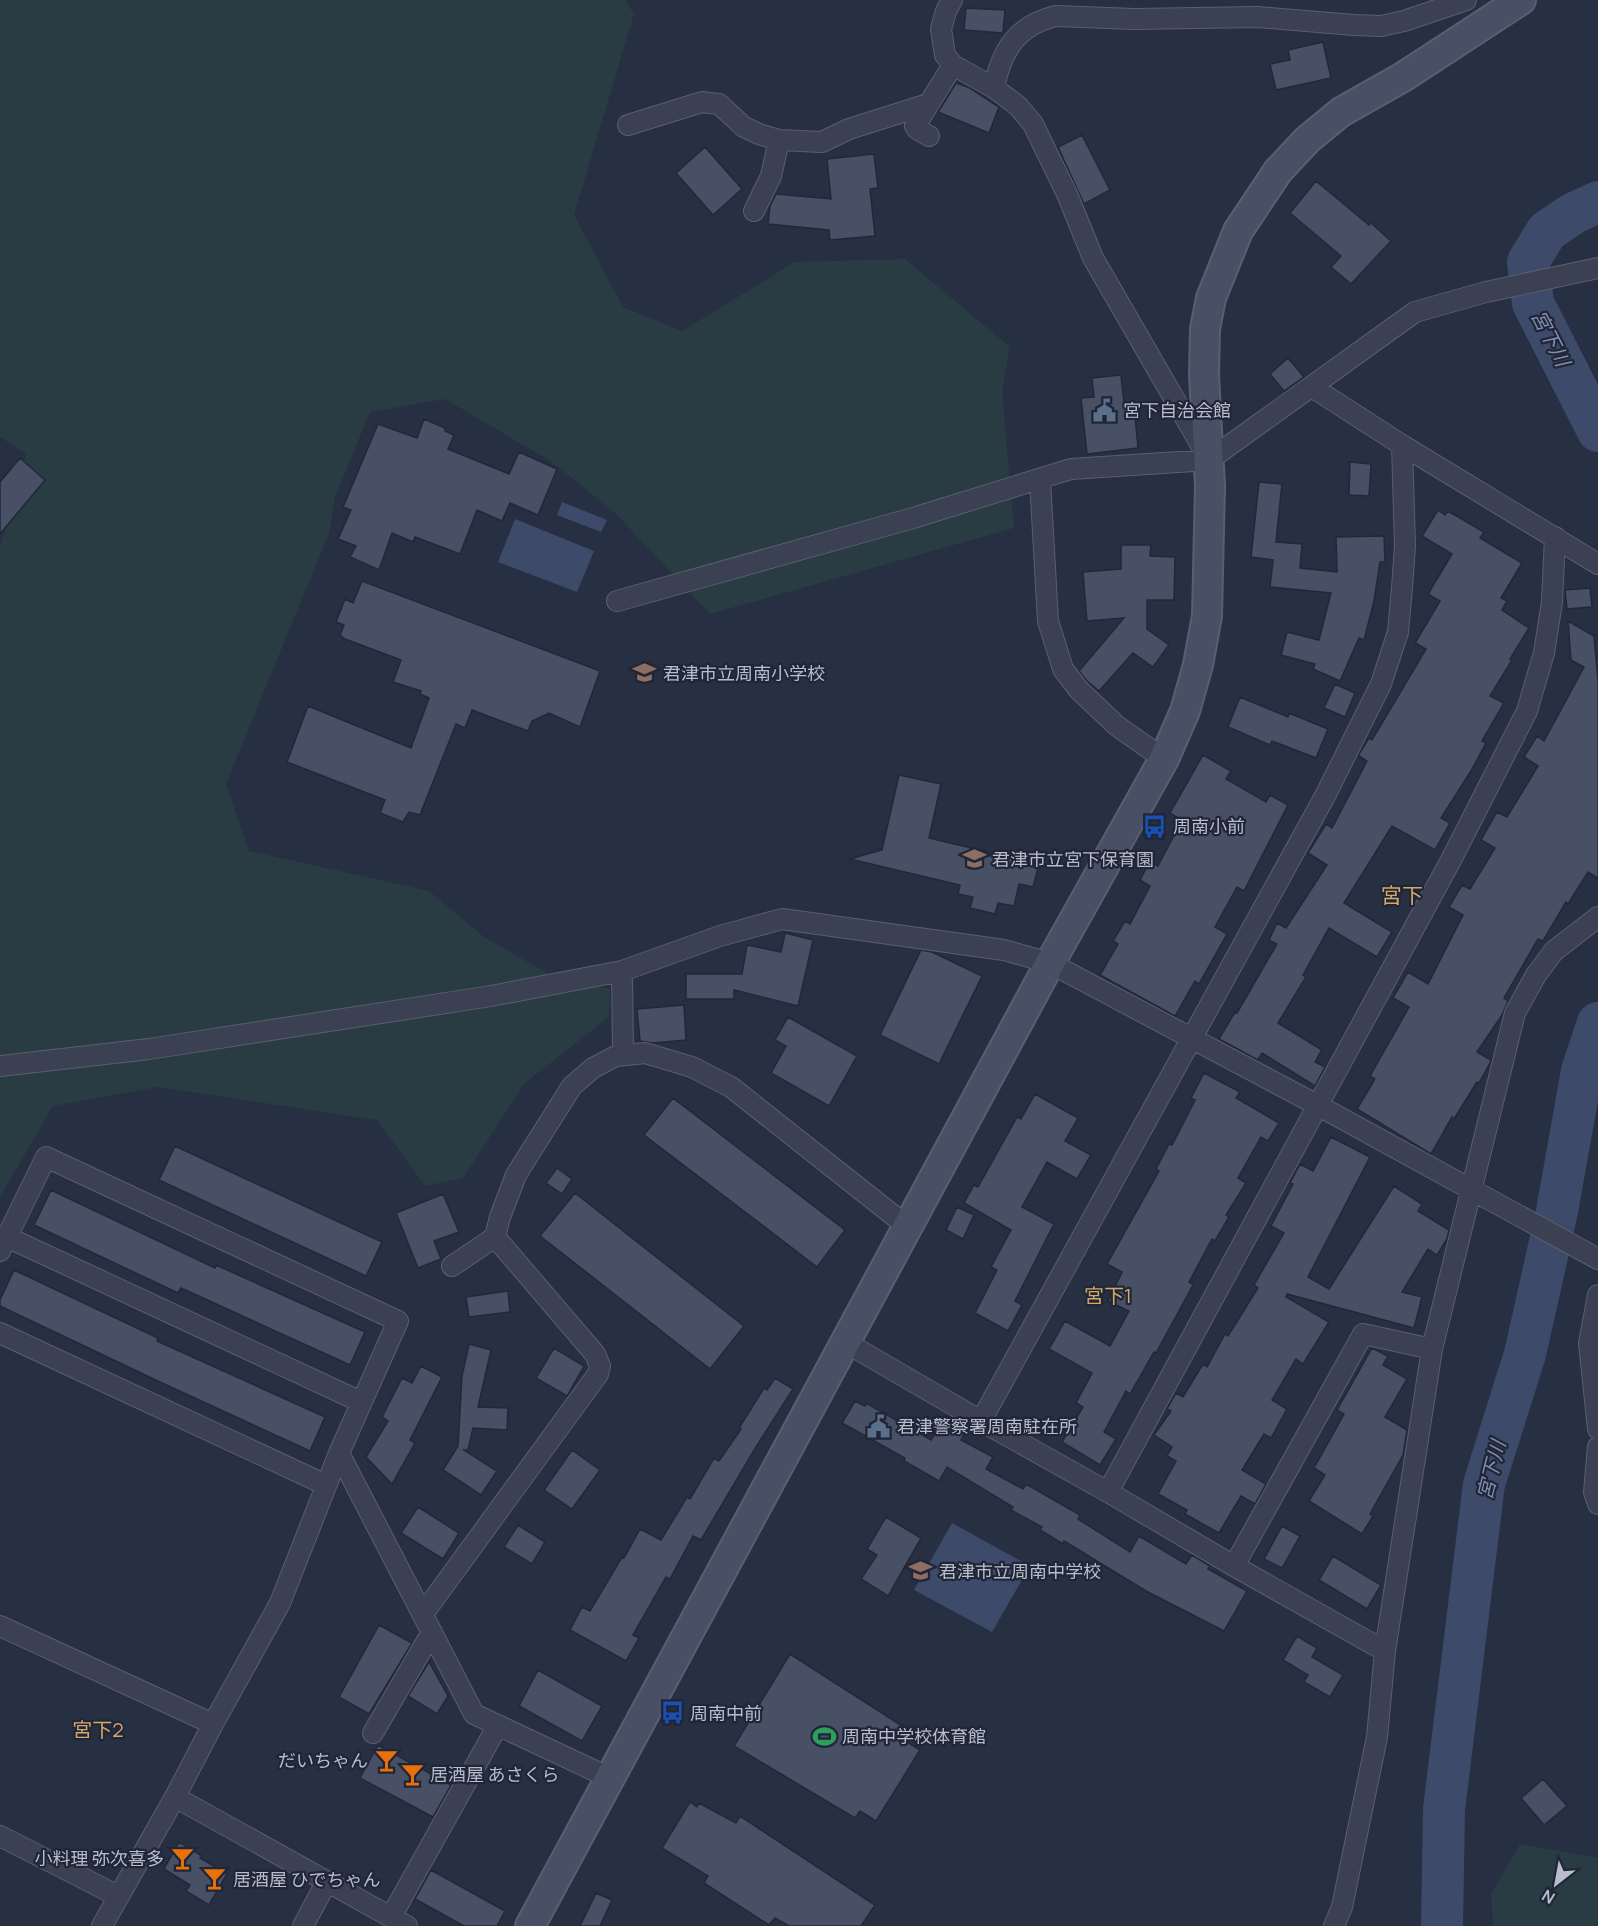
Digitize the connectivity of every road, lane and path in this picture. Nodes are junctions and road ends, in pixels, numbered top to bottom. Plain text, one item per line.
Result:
1 (952, 0) edge
2 (1466, 0) edge
3 (1514, 2) edge
4 (953, 65) junction
5 (994, 88) junction
6 (928, 104) junction
7 (628, 125) dead end
8 (929, 136) dead end
9 (779, 140) junction
10 (754, 211) dead end
11 (1589, 271) edge
12 (1312, 387) junction
13 (1402, 445) junction
14 (1209, 460) junction
15 (1040, 479) junction
16 (1555, 537) junction
17 (1598, 564) edge
18 (617, 601) dead end
19 (1164, 759) junction
20 (1598, 916) edge
21 (1050, 963) junction
22 (622, 971) junction
23 (1190, 1038) junction
24 (623, 1055) junction
25 (0, 1066) edge
26 (1318, 1106) junction
27 (1472, 1191) junction
28 (908, 1227) junction
29 (495, 1237) junction
30 (4, 1244) edge
31 (1591, 1255) edge
32 (452, 1266) dead end
33 (1598, 1296) edge
34 (0, 1333) edge
35 (845, 1342) junction
36 (1431, 1349) junction
37 (361, 1402) junction
38 (981, 1421) junction
39 (1598, 1429) edge
40 (1598, 1447) edge
41 (339, 1453) junction
42 (326, 1485) junction
43 (1108, 1492) junction
44 (1598, 1504) edge
45 (1234, 1566) junction
46 (423, 1614) junction
47 (0, 1626) edge
48 (432, 1632) junction
49 (1384, 1651) junction
50 (213, 1724) junction
51 (498, 1725) junction
52 (373, 1733) dead end
53 (610, 1778) junction
54 (175, 1797) junction
55 (0, 1836) edge
56 (327, 1881) junction
57 (118, 1896) junction
58 (399, 1922) edge
59 (102, 1926) edge
60 (303, 1926) edge
61 (530, 1926) edge
62 (1334, 1926) edge

1 - 4 street
2 - 5 street
3 - 14 street
4 - 5 street
4 - 6 street
5 - 14 street
6 - 8 street
6 - 9 street
7 - 9 street
9 - 10 street
11 - 12 street
12 - 13 street
12 - 14 street
13 - 16 street
13 - 23 street
14 - 15 street
14 - 19 street
15 - 18 street
15 - 19 street
16 - 17 street
16 - 26 street
19 - 21 street
20 - 27 street
21 - 22 street
21 - 23 street
21 - 28 street
22 - 24 street
22 - 25 street
23 - 26 street
23 - 38 street
24 - 28 street
24 - 29 street
26 - 27 street
26 - 43 street
27 - 31 street
27 - 36 street
28 - 35 street
29 - 32 street
29 - 46 street
30 - 37 street
30 - 37 street
33 - 39 street
34 - 42 street
35 - 38 street
35 - 53 street
36 - 45 street
36 - 49 street
37 - 41 street
38 - 43 street
40 - 44 street
41 - 42 street
41 - 46 street
42 - 50 street
43 - 45 street
45 - 49 street
46 - 48 street
47 - 50 street
48 - 51 street
48 - 52 street
49 - 62 street
50 - 54 street
51 - 53 street
51 - 58 street
53 - 61 street
54 - 56 street
54 - 57 street
55 - 57 street
56 - 58 street
56 - 60 street
57 - 59 street

